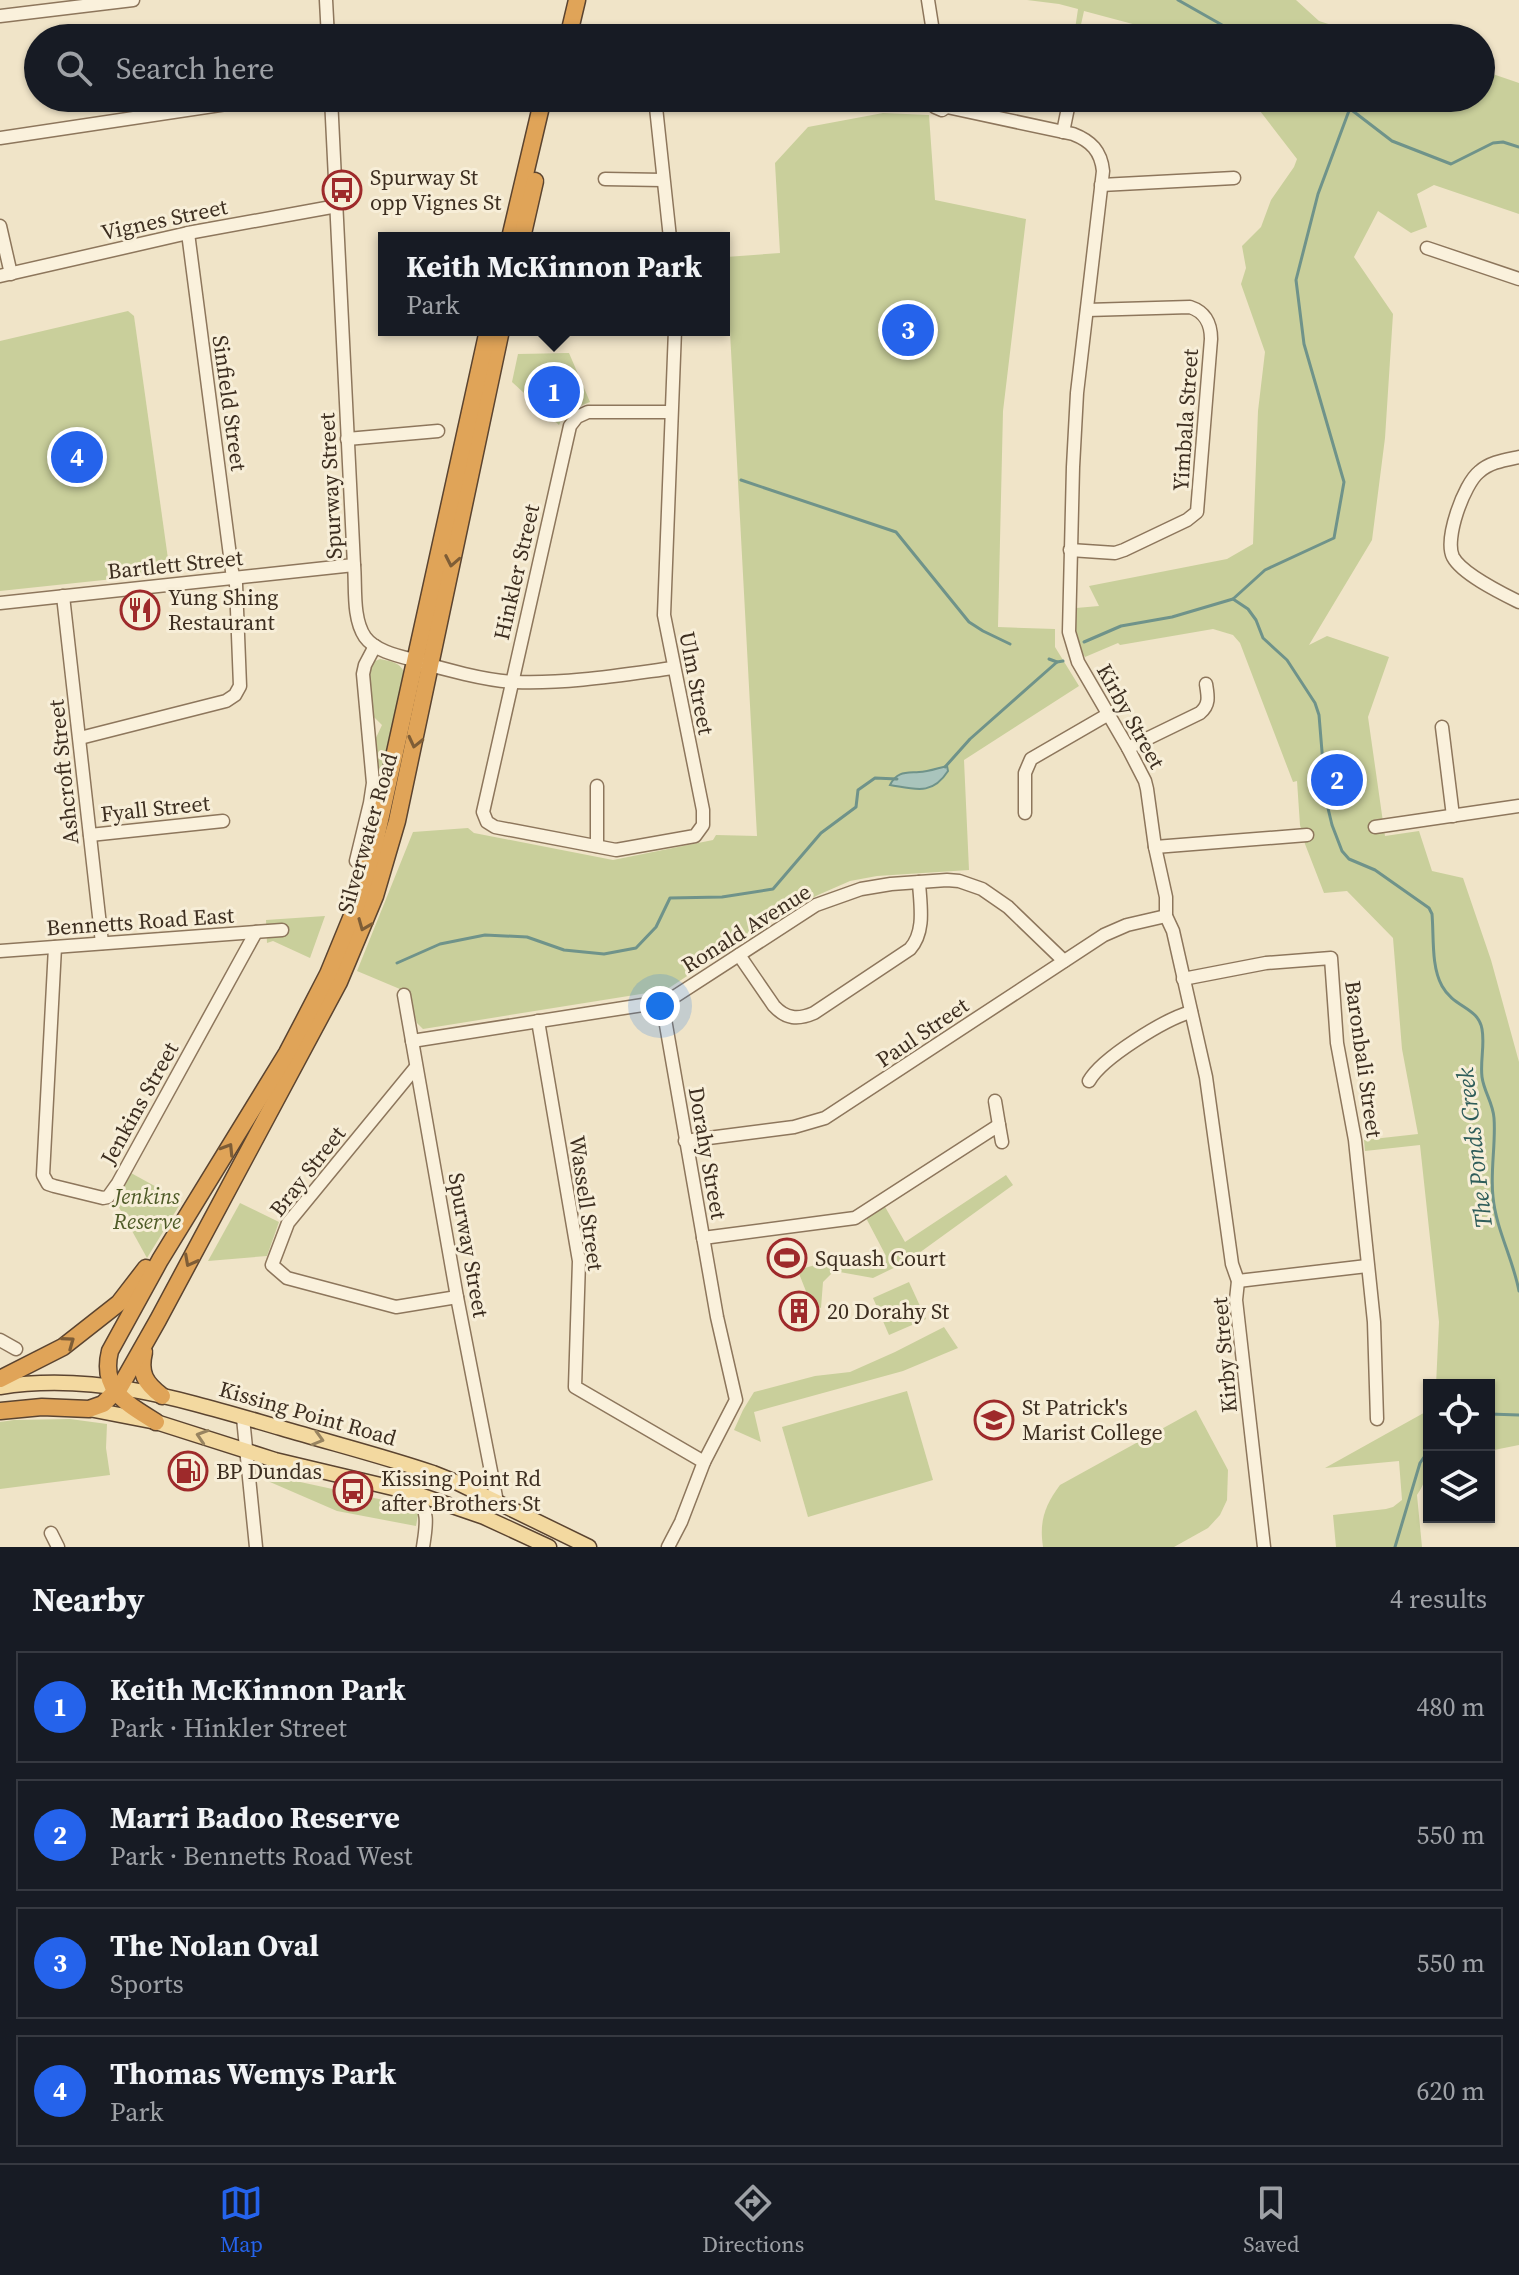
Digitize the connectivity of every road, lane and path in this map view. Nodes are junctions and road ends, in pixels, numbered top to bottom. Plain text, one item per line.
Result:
1 (133, 0) edge
2 (326, 0) edge
3 (565, 0) edge
4 (577, 0) edge
5 (928, 0) edge
6 (0, 16) edge
7 (327, 24) edge
8 (560, 24) edge
9 (571, 24) edge
10 (932, 24) edge
11 (174, 112) edge
12 (332, 112) edge
13 (540, 112) edge
14 (551, 112) edge
15 (656, 112) edge
16 (984, 112) edge
17 (1067, 112) edge
18 (1063, 132) junction
19 (0, 138) edge
20 (1234, 178) dead end
21 (605, 179) dead end
22 (663, 180) junction
23 (1101, 185) junction
24 (337, 206) junction
25 (0, 226) edge
26 (511, 232) edge
27 (523, 232) edge
28 (669, 232) edge
29 (188, 233) junction
30 (1427, 248) dead end
31 (5, 275) edge
32 (1519, 279) edge
33 (1087, 310) junction
34 (487, 336) edge
35 (500, 336) edge
36 (675, 336) edge
37 (671, 412) junction
38 (438, 431) dead end
39 (347, 439) junction
40 (1519, 457) edge
41 (1070, 550) junction
42 (354, 565) junction
43 (234, 577) junction
44 (63, 596) junction
45 (1519, 602) edge
46 (0, 603) edge
47 (375, 646) junction
48 (424, 663) junction
49 (673, 668) junction
50 (512, 682) junction
51 (1206, 684) dead end
52 (1107, 715) junction
53 (1442, 727) dead end
54 (80, 738) junction
55 (1128, 748) junction
56 (597, 786) dead end
57 (1518, 809) edge
58 (1025, 813) dead end
59 (1453, 816) junction
60 (223, 821) dead end
61 (495, 827) joint
62 (1375, 827) dead end
63 (90, 835) junction
64 (1307, 835) dead end
65 (597, 846) junction
66 (1155, 847) junction
67 (356, 861) dead end
68 (919, 882) junction
69 (1166, 916) junction
70 (282, 930) dead end
71 (256, 932) junction
72 (102, 943) junction
73 (55, 947) junction
74 (0, 951) edge
75 (739, 955) junction
76 (1064, 961) junction
77 (1183, 979) junction
78 (404, 995) dead end
79 (662, 1002) junction
80 (1191, 1012) junction
81 (538, 1021) junction
82 (412, 1041) junction
83 (416, 1067) junction
84 (1089, 1081) dead end
85 (995, 1101) dead end
86 (999, 1125) junction
87 (685, 1141) junction
88 (1002, 1142) dead end
89 (192, 1208) junction
90 (703, 1238) junction
91 (1367, 1266) junction
92 (1238, 1281) junction
93 (457, 1297) junction
94 (147, 1338) junction
95 (0, 1340) edge
96 (16, 1349) dead end
97 (0, 1379) edge
98 (0, 1387) edge
99 (116, 1388) junction
100 (162, 1396) junction
101 (89, 1409) junction
102 (0, 1411) edge
103 (243, 1418) junction
104 (1377, 1419) dead end
105 (156, 1422) junction
106 (246, 1452) junction
107 (704, 1462) junction
108 (414, 1493) junction
109 (497, 1502) junction
110 (51, 1533) dead end
111 (58, 1547) edge
112 (256, 1547) edge
113 (423, 1547) edge
114 (549, 1547) edge
115 (589, 1547) edge
116 (668, 1547) edge
117 (1264, 1547) edge

1 - 6 street
2 - 7 street
3 - 8 highway
4 - 9 highway
5 - 10 street
11 - 19 street
12 - 24 street, Spurway Street
13 - 26 highway
14 - 27 highway
15 - 22 street
16 - 18 street, Kirby Street
17 - 18 street
18 - 23 street, Kirby Street
20 - 23 street
21 - 22 street
22 - 28 street
23 - 33 street, Kirby Street
24 - 29 street, Vignes Street
24 - 39 street, Spurway Street
25 - 31 street
29 - 31 street, Vignes Street
29 - 43 street, Sinfield Street
30 - 32 street
33 - 41 street, Kirby Street
33 - 41 street, Yimbala Street
34 - 48 highway, Silverwater Road
35 -> 48 highway, Silverwater Road
36 - 37 street, Ulm Street
37 - 49 street, Ulm Street
37 - 50 street, Hinkler Street
38 - 39 street
39 - 42 street, Spurway Street
40 - 45 street
41 - 52 street, Kirby Street
42 - 43 street, Bartlett Street
42 - 47 street, Spurway Street
43 - 44 street, Bartlett Street
43 - 54 street, Sinfield Street
44 - 46 street, Bartlett Street
44 - 54 street, Ashcroft Street
47 - 48 street
47 - 67 street
48 - 50 street
89 -> 48 highway, Silverwater Road
48 -> 94 highway, Silverwater Road
49 - 50 street
49 - 65 street, Ulm Street
50 - 61 street, Hinkler Street
51 - 55 street
52 - 55 street, Kirby Street
52 - 58 street
53 - 59 street
54 - 63 street, Ashcroft Street
55 - 66 street, Kirby Street
56 - 65 street
57 - 59 street
59 - 62 street
60 - 63 street, Fyall Street
61 - 65 street, Ulm Street
63 - 72 street, Ashcroft Street
64 - 66 street
66 - 69 street, Kirby Street
68 - 75 street, Ronald Avenue
68 - 75 street
68 - 76 street, Ronald Avenue
69 - 76 street, Paul Street
69 - 77 street, Kirby Street
70 - 71 street, Bennetts Road East
71 - 72 street, Bennetts Road East
71 - 73 street, Jenkins Street
72 - 73 street, Bennetts Road East
73 - 74 street, Bennetts Road East
75 - 79 street, Ronald Avenue
76 - 87 street, Paul Street
77 - 80 street, Kirby Street
77 - 91 street, Baronbali Street
78 - 82 street, Spurway Street
79 - 81 street
79 - 87 street, Dorahy Street
80 - 84 street
80 - 92 street, Kirby Street
81 - 82 street
81 - 107 street, Wassell Street
82 - 83 street, Spurway Street
83 - 93 street, Spurway Street
83 - 93 street, Bray Street
85 - 86 street
86 - 88 street
86 - 90 street
87 - 90 street, Dorahy Street
97 -> 89 highway, Silverwater Road
89 - 99 highway, Silverwater Road
90 - 107 street, Dorahy Street
91 - 92 street
91 - 104 street, Baronbali Street
92 - 117 street, Kirby Street
93 - 109 street, Spurway Street
94 - 99 highway, Silverwater Road
94 - 100 highway
95 - 96 street
98 - 99 main road, Kissing Point Road
99 - 100 main road, Kissing Point Road
99 - 101 highway, Silverwater Road
99 - 105 highway
100 - 103 main road, Kissing Point Road
101 - 102 highway
101 - 105 main road
103 - 106 street
103 -> 109 main road, Kissing Point Road
106 -> 105 main road
106 - 108 main road
106 - 112 street
107 - 116 street, Dorahy Street
108 - 113 street
108 - 114 main road
109 - 115 main road, Kissing Point Road
110 - 111 street

